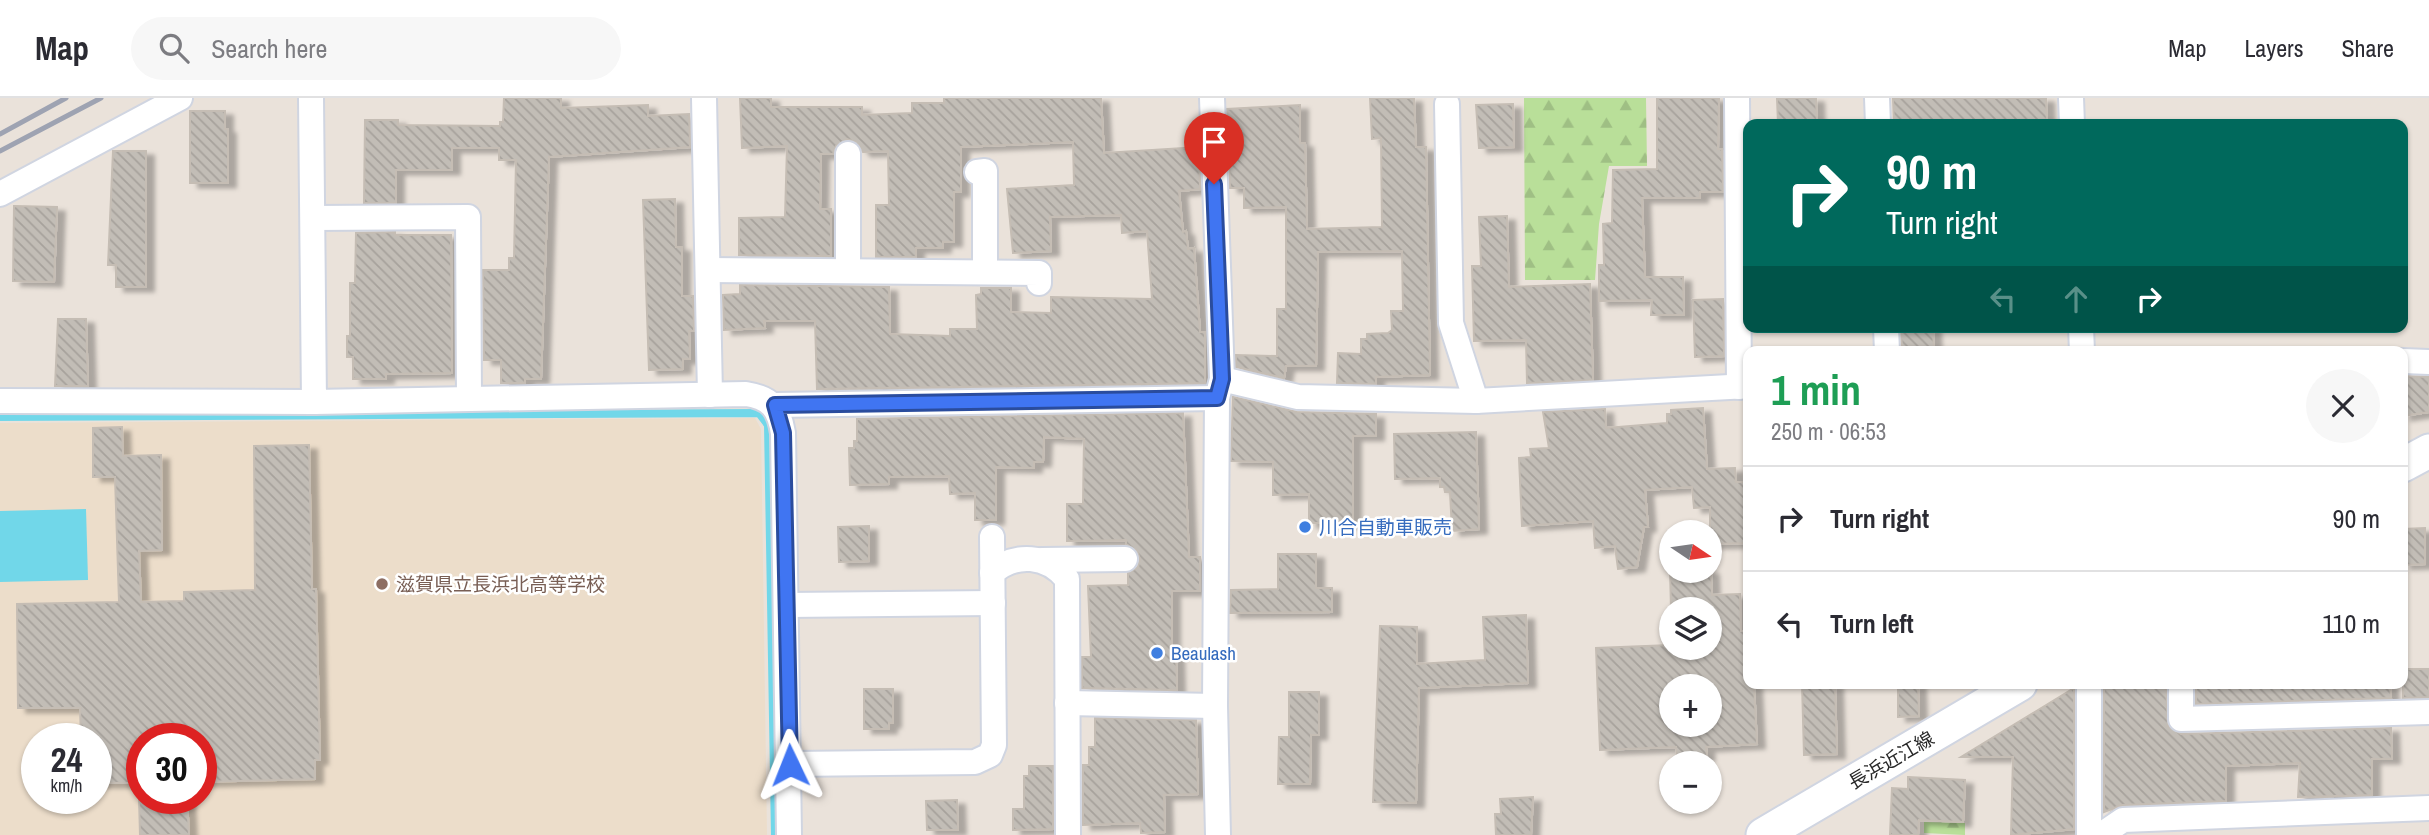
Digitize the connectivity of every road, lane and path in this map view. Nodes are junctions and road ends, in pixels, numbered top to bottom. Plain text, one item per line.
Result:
1 (180, 98) edge
2 (311, 98) edge
3 (704, 98) edge
4 (1212, 98) edge
5 (1737, 98) edge
6 (1877, 98) edge
7 (2071, 98) edge
8 (1447, 104) dead end
9 (1878, 119) edge
10 (2072, 119) edge
11 (848, 154) dead end
12 (977, 172) dead end
13 (0, 194) edge
14 (314, 218) junction
15 (708, 270) junction
16 (848, 271) junction
17 (985, 272) junction
18 (1039, 283) dead end
19 (2408, 361) edge
20 (2429, 362) edge
21 (1743, 387) edge
22 (1220, 389) junction
23 (710, 395) junction
24 (469, 399) junction
25 (0, 401) edge
26 (1476, 401) junction
27 (314, 402) junction
28 (775, 405) junction
29 (2429, 452) edge
30 (2408, 462) edge
31 (992, 537) dead end
32 (1125, 559) dead end
33 (1042, 560) junction
34 (992, 573) junction
35 (993, 603) junction
36 (786, 605) junction
37 (2011, 689) edge
38 (2089, 689) edge
39 (2181, 689) edge
40 (1067, 703) junction
41 (1215, 706) junction
42 (2429, 712) edge
43 (790, 765) junction
44 (2429, 808) edge
45 (789, 835) edge
46 (1068, 835) edge
47 (1219, 835) edge
48 (1763, 835) edge
49 (2089, 835) edge
50 (2101, 835) edge

1 - 13 street
2 - 14 street
3 - 15 street
4 - 22 street
5 - 21 street
6 - 9 street
7 - 10 street
8 - 26 street
11 - 16 street
12 - 17 street
14 - 24 street
14 - 27 street
15 - 16 street
15 - 23 street
16 - 17 street
17 - 18 street
19 - 20 street
21 - 26 street
22 - 26 street
22 - 28 street
22 - 41 street
23 - 24 street
23 - 28 street
24 - 27 street
25 - 27 street
28 - 36 street
29 - 30 main road
31 - 34 street
32 - 33 street
33 - 34 street
33 - 40 street
34 - 35 street
35 - 36 street
35 - 43 street
36 - 43 street
37 - 48 main road, 長浜近江線
38 - 49 street
39 - 42 street
40 - 41 street
40 - 46 street
41 - 47 street
43 - 45 street
44 - 50 street

